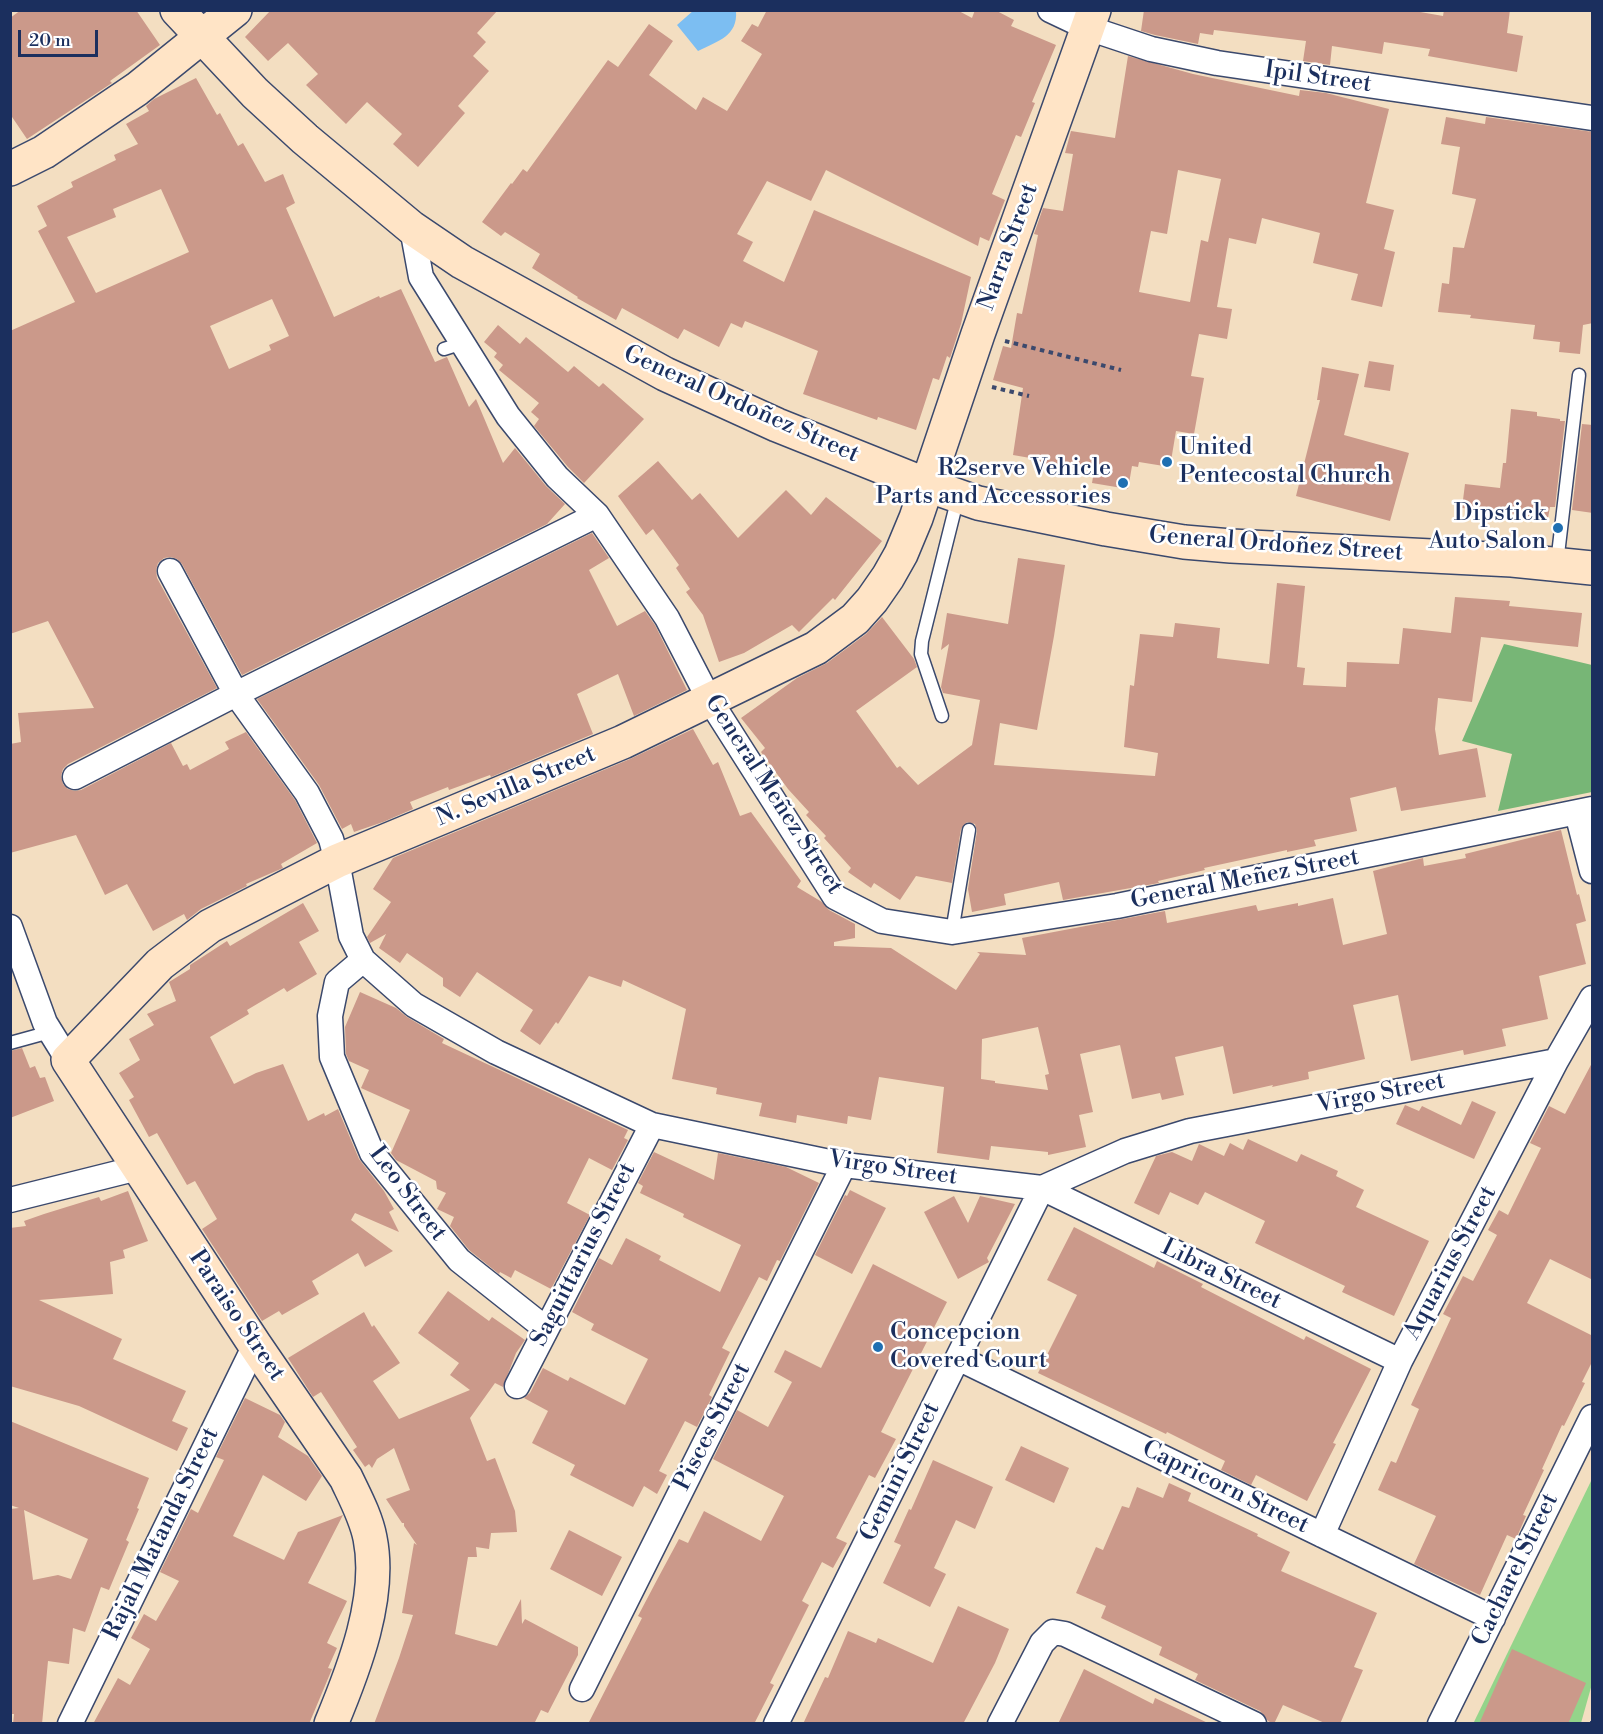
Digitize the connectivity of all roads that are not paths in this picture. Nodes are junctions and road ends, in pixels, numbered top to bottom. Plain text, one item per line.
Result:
1 (177, 10) edge
2 (235, 10) edge
3 (1050, 10) edge
4 (1091, 19) edge
5 (202, 38) junction
6 (1593, 118) edge
7 (13, 163) edge
8 (412, 228) junction
9 (1579, 375) dead end
10 (927, 485) junction
11 (958, 496) junction
12 (597, 514) junction
13 (1557, 563) junction
14 (1593, 568) edge
15 (170, 572) dead end
16 (236, 694) junction
17 (709, 699) junction
18 (942, 716) dead end
19 (75, 777) dead end
20 (1585, 811) edge
21 (969, 830) dead end
22 (337, 861) junction
23 (1593, 871) edge
24 (10, 927) edge
25 (952, 932) junction
26 (363, 960) junction
27 (1593, 998) edge
28 (50, 1032) junction
29 (10, 1043) edge
30 (68, 1060) junction
31 (1556, 1061) junction
32 (652, 1125) junction
33 (844, 1165) junction
34 (138, 1168) junction
35 (1042, 1188) junction
36 (10, 1200) edge
37 (546, 1329) junction
38 (255, 1345) junction
39 (958, 1358) junction
40 (1400, 1361) junction
41 (517, 1386) dead end
42 (1593, 1417) edge
43 (1322, 1535) junction
44 (1493, 1618) junction
45 (582, 1689) dead end
46 (1221, 1716) edge
47 (70, 1724) edge
48 (331, 1724) edge
49 (776, 1724) edge
50 (1000, 1724) edge
51 (1254, 1724) edge
52 (1440, 1724) edge

1 - 5 street, General Ordoñez Street
2 - 5 street
3 - 4 street, Ipil Street
4 - 6 street, Ipil Street
4 - 10 street, Narra Street
5 - 7 street
5 - 8 street, General Ordoñez Street
8 - 10 street, General Ordoñez Street
8 - 12 street, General Meñez Street
9 - 13 lane
10 - 11 street, General Ordoñez Street
10 - 17 street, N. Sevilla Street
11 - 13 street, General Ordoñez Street
11 - 18 lane
12 - 16 street
12 - 17 street, General Meñez Street
13 - 14 street, General Ordoñez Street
15 - 16 street, Virgo Street
16 - 19 street
16 - 22 street, Virgo Street
17 - 22 street, N. Sevilla Street
17 - 25 street, General Meñez Street
20 - 23 street
20 - 25 street, General Meñez Street
21 - 25 lane
22 - 26 street, Virgo Street
22 - 30 street, N. Sevilla Street
24 - 28 street, Paraiso Street
26 - 32 street, Virgo Street
26 - 37 street, Leo Street
27 - 31 street, Aquarius Street
28 - 29 lane
28 - 30 street, Paraiso Street
30 - 34 street, Paraiso Street
31 - 35 street, Virgo Street
31 - 40 street, Aquarius Street
32 - 33 street, Virgo Street
32 - 37 street, Saguittarius Street
33 - 35 street, Virgo Street
33 - 45 street, Pisces Street
34 - 36 street
34 - 38 street, Paraiso Street
35 - 39 street, Gemini Street
35 - 40 street, Libra Street
37 - 41 street, Saguittarius Street
38 - 47 street, Rajah Matanda Street
38 - 48 street, Paraiso Street
39 - 43 street, Capricorn Street
39 - 49 street, Gemini Street
40 - 43 street, Aquarius Street
42 - 44 street, Cacharel Street
43 - 44 street, Capricorn Street
44 - 52 street, Cacharel Street
46 - 50 street
46 - 51 street

